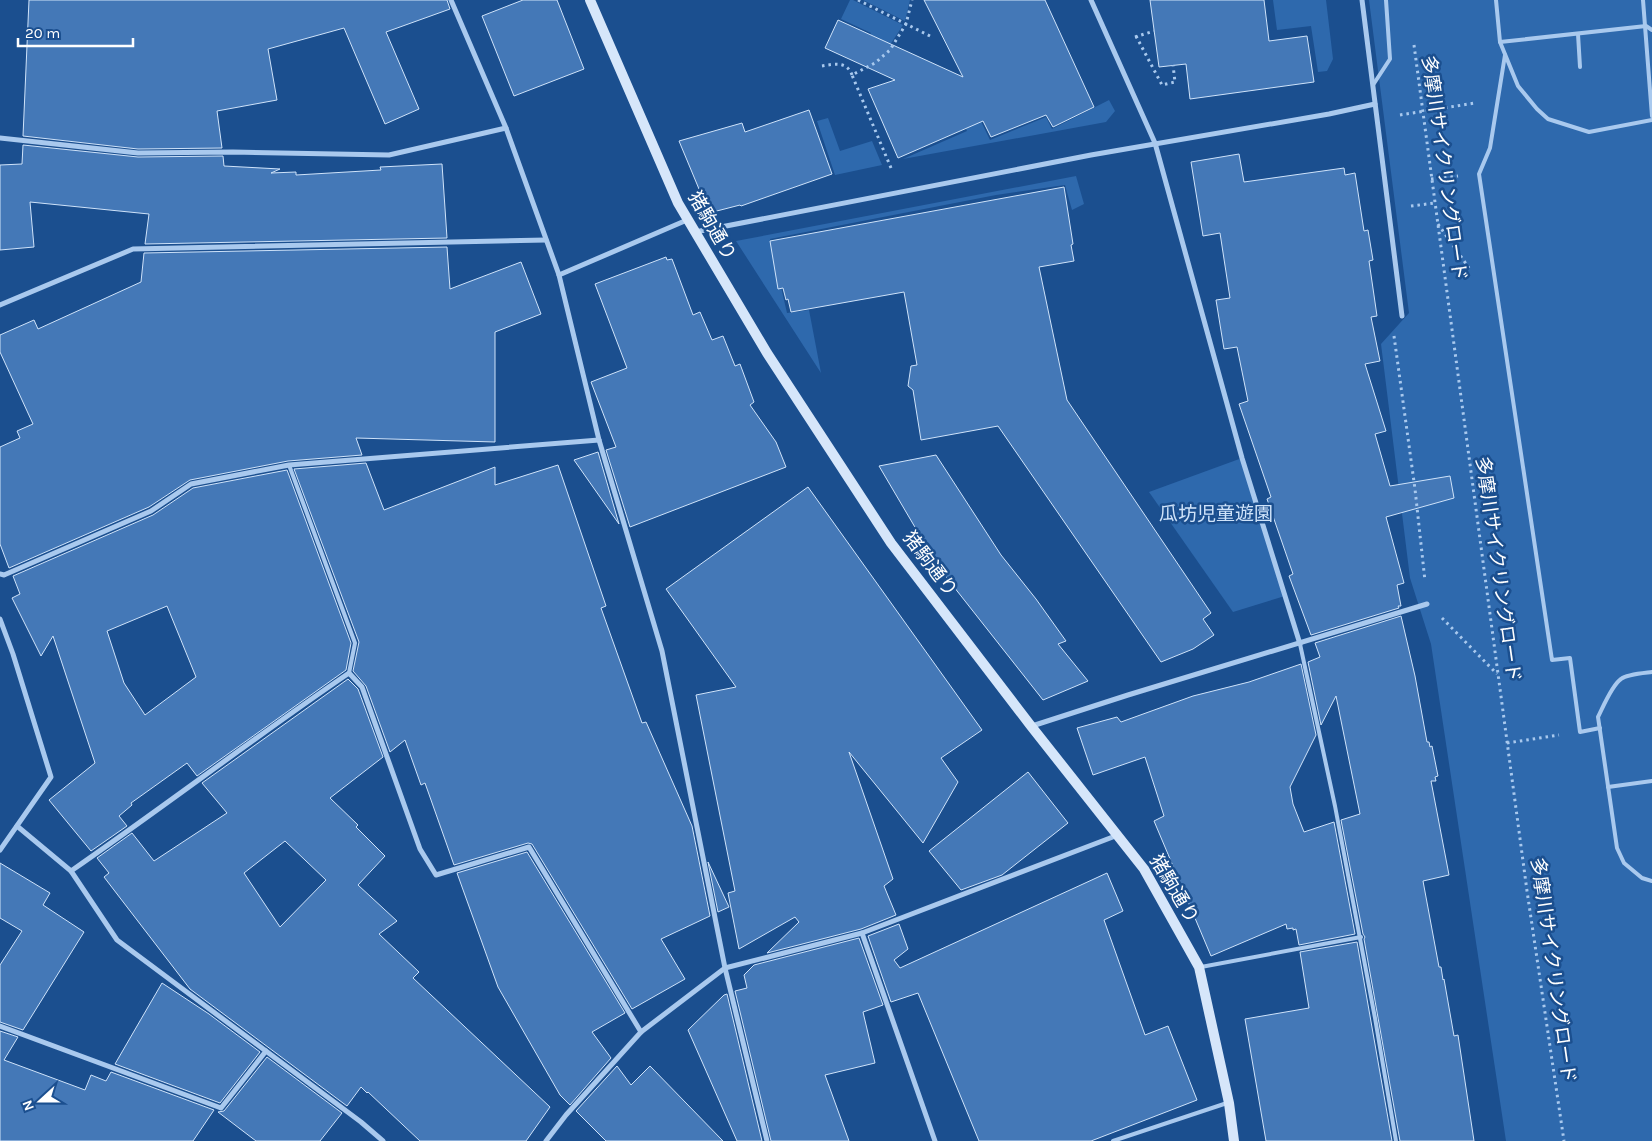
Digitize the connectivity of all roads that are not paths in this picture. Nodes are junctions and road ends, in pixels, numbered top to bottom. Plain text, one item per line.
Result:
1 (451, 0) edge
2 (590, 0) edge
3 (1091, 0) edge
4 (1362, 0) edge
5 (1386, 0) edge
6 (1496, 0) edge
7 (1643, 0) edge
8 (1646, 26) junction
9 (1652, 30) edge
10 (1578, 34) junction
11 (1500, 42) junction
12 (1505, 55) junction
13 (1580, 67) dead end
14 (1373, 85) junction
15 (1375, 104) junction
16 (1652, 118) edge
17 (506, 128) junction
18 (0, 138) edge
19 (1155, 143) junction
20 (687, 220) junction
21 (693, 232) junction
22 (546, 240) junction
23 (559, 275) junction
24 (0, 306) edge
25 (1402, 316) dead end
26 (599, 440) junction
27 (289, 465) junction
28 (0, 574) edge
29 (1427, 604) road end
30 (0, 619) edge
31 (1300, 644) junction
32 (1652, 672) edge
33 (349, 673) junction
34 (1031, 726) junction
35 (1600, 728) junction
36 (1652, 781) edge
37 (1608, 788) junction
38 (17, 826) junction
39 (1118, 835) junction
40 (0, 850) edge
41 (71, 871) junction
42 (1652, 881) edge
43 (862, 933) junction
44 (1361, 937) junction
45 (1199, 967) junction
46 (725, 968) junction
47 (0, 1026) edge
48 (641, 1032) junction
49 (266, 1051) junction
50 (1229, 1102) junction
51 (383, 1141) edge
52 (546, 1141) edge
53 (767, 1141) edge
54 (935, 1141) edge
55 (1113, 1141) edge
56 (1234, 1141) edge
57 (1396, 1141) edge

1 - 17 street
2 - 20 street, 猪駒通り
3 - 19 street
4 - 14 street
5 - 14 lane
6 - 11 lane
7 - 8 lane
8 - 9 lane
8 - 10 lane
8 - 16 lane
10 - 11 lane
10 - 13 lane
11 - 12 lane
12 - 16 lane
12 - 35 lane
14 - 15 street
15 - 19 street
15 - 25 street
17 - 18 street
17 - 22 street
19 - 21 street
19 - 31 street
20 - 21 street, 猪駒通り
20 - 23 street
21 - 34 street, 猪駒通り
22 - 23 street
22 - 24 street
23 - 26 street
26 - 27 street
26 - 46 street
27 - 28 street
27 - 33 lane
29 - 31 street
30 - 38 street
31 - 34 street
31 - 44 lane
32 - 35 lane
33 - 41 street
33 - 48 street
34 - 39 street, 猪駒通り
35 - 37 lane
36 - 37 lane
37 - 42 lane
38 - 40 street
38 - 41 street
39 - 43 street
39 - 45 street, 猪駒通り
41 - 49 street
43 - 46 street
43 - 54 street
44 - 45 lane
44 - 57 lane
45 - 50 street, 猪駒通り
46 - 48 street
46 - 53 street
47 - 49 street
48 - 52 street
49 - 51 street
50 - 55 lane
50 - 56 street, 猪駒通り

